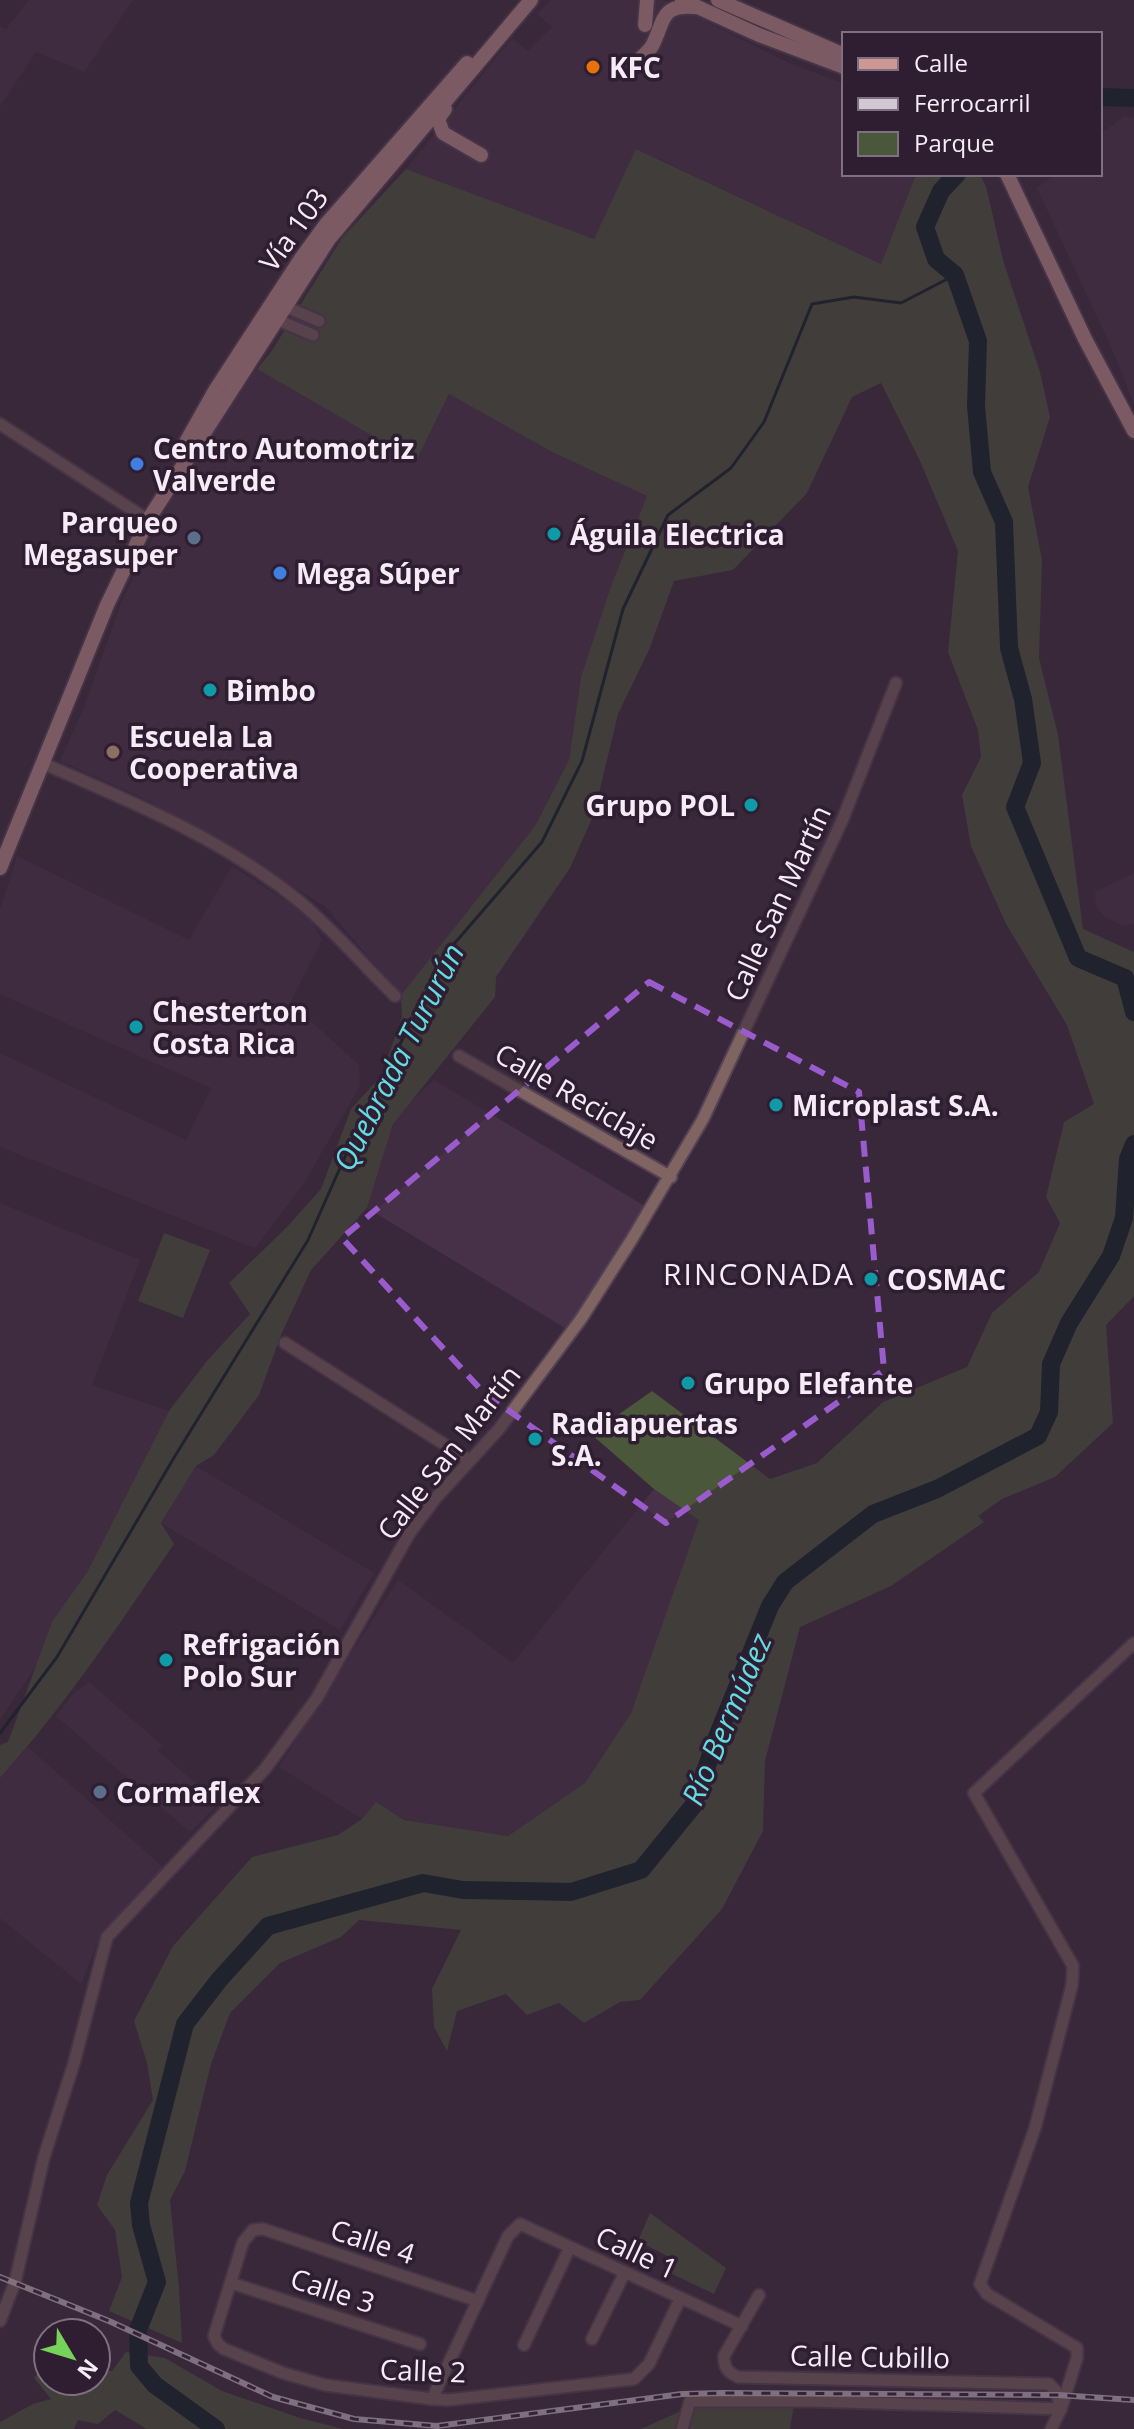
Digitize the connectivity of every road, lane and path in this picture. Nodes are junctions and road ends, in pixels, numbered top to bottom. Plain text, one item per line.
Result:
1 (647, 0) edge
2 (682, 0) edge
3 (718, 0) edge
4 (529, 1) edge
5 (700, 4) edge
6 (645, 25) dead end
7 (489, 50) junction
8 (842, 55) edge
9 (842, 55) edge
10 (635, 65) dead end
11 (842, 66) edge
12 (424, 109) junction
13 (415, 136) junction
14 (394, 146) junction
15 (481, 155) dead end
16 (1008, 176) edge
17 (281, 312) junction
18 (319, 321) dead end
19 (313, 335) dead end
20 (0, 424) edge
21 (1134, 431) edge
22 (189, 438) junction
23 (148, 520) junction
24 (896, 683) dead end
25 (42, 763) junction
26 (5, 839) edge
27 (0, 868) edge
28 (395, 996) dead end
29 (459, 1056) dead end
30 (671, 1177) junction
31 (285, 1343) dead end
32 (469, 1460) junction
33 (1134, 1643) edge
34 (570, 2247) junction
35 (624, 2274) junction
36 (231, 2283) junction
37 (759, 2295) dead end
38 (680, 2299) junction
39 (478, 2301) junction
40 (0, 2321) edge
41 (742, 2326) junction
42 (592, 2339) dead end
43 (420, 2344) dead end
44 (524, 2345) dead end
45 (432, 2399) junction
46 (1061, 2409) junction
47 (682, 2429) edge
48 (1051, 2429) edge

1 - 6 main road
2 - 5 main road
3 - 9 main road
4 - 7 main road, Vía 103
4 - 12 main road, Vía 103
5 - 8 main road
5 - 10 main road
5 - 11 main road
7 - 13 main road, Vía 103
7 - 15 main road
12 - 13 main road
12 - 14 main road, Vía 103
13 - 14 main road
13 - 17 main road, Vía 103
14 - 17 main road
14 - 22 main road, Vía 103
16 - 21 main road
17 - 18 street
17 - 19 street
17 - 22 main road
17 - 23 main road, Vía 103
20 - 23 street
22 - 23 main road, Vía 103
23 - 25 main road, Vía 103
24 - 30 street, Calle San Martín
25 - 26 main road, Vía 103
25 - 28 street
26 - 27 main road, Vía 103
29 - 30 street, Calle Reciclaje
30 - 32 street, Calle San Martín
31 - 32 street
32 - 40 street, Calle San Martín
33 - 46 street
34 - 35 street, Calle 1
34 - 39 street, Calle 1
34 - 44 street
35 - 38 street, Calle 1
35 - 42 street
36 - 39 street, Calle 4
36 - 43 street, Calle 3
36 - 45 street, Calle 2
37 - 41 street, Calle Cubillo
38 - 41 street, Calle 1
38 - 45 street, Calle 2
39 - 45 street
41 - 46 street, Calle Cubillo
46 - 47 street
46 - 48 street

